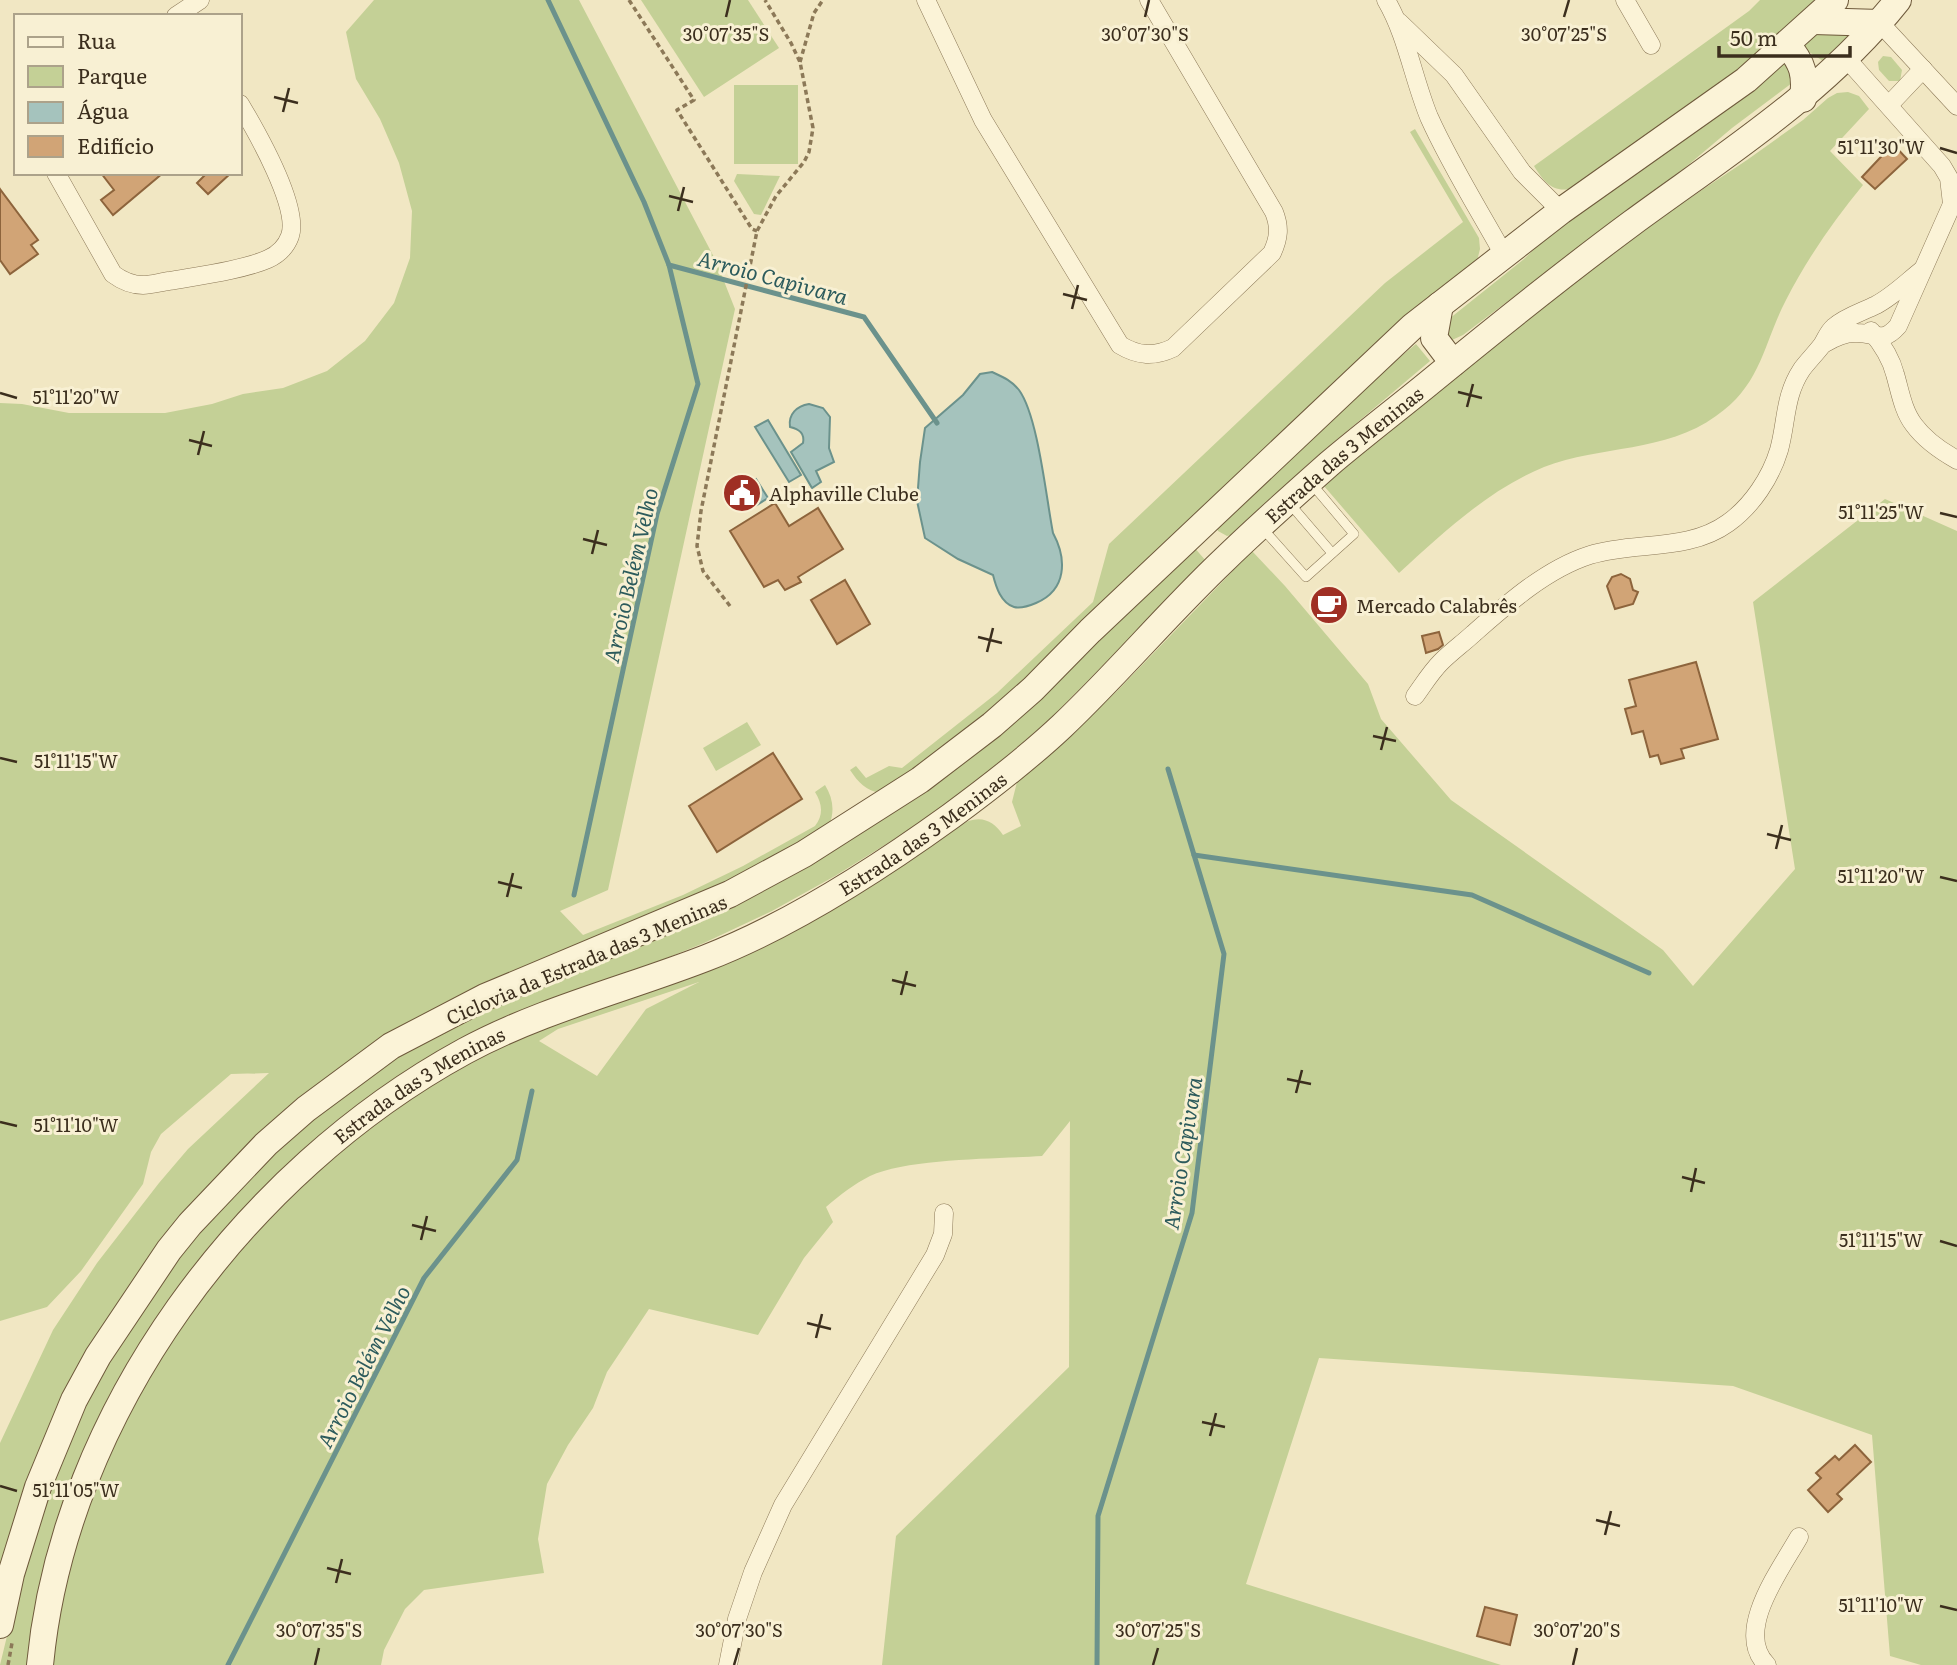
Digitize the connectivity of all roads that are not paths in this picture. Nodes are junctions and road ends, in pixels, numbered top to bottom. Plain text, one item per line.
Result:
1 (926, 0) edge
2 (1149, 0) edge
3 (1386, 0) edge
4 (1625, 0) edge
5 (1835, 0) edge
6 (1898, 0) edge
7 (1814, 21) junction
8 (1399, 22) junction
9 (1880, 23) junction
10 (1651, 45) dead end
11 (1787, 46) junction
12 (1846, 58) junction
13 (1923, 69) junction
14 (1803, 99) junction
15 (1889, 105) junction
16 (1957, 106) edge
17 (242, 108) edge
18 (57, 175) edge
19 (1955, 199) edge
20 (1561, 211) junction
21 (1504, 255) junction
22 (1922, 270) junction
23 (1878, 304) junction
24 (1440, 305) junction
25 (1903, 318) junction
26 (1877, 337) junction
27 (1822, 345) junction
28 (1453, 363) junction
29 (1895, 372) junction
30 (1957, 460) edge
31 (1310, 481) junction
32 (1288, 502) junction
33 (1261, 527) junction
34 (1193, 534) junction
35 (1332, 553) junction
36 (1222, 562) junction
37 (1415, 696) dead end
38 (944, 1213) dead end
39 (1799, 1537) dead end
40 (6, 1632) edge
41 (40, 1665) edge
42 (728, 1665) edge
43 (1767, 1665) edge

1 - 2 street
3 - 8 street
4 - 10 street
5 - 7 main road
6 - 9 main road, Estrada das 3 Meninas
7 - 9 main road
7 - 11 main road
8 - 20 street
8 - 21 street
9 - 12 main road, Estrada das 3 Meninas
9 - 13 street
11 - 14 main road
11 - 20 main road
12 - 14 main road, Estrada das 3 Meninas
12 - 15 street
13 - 15 street
13 - 16 street
14 - 28 main road, Estrada das 3 Meninas
15 - 19 street
17 - 18 street
19 - 22 street
20 - 21 main road
21 - 24 main road
22 - 23 street
22 - 25 street
23 - 26 street
23 - 27 street
24 - 28 main road
24 - 34 main road
25 - 26 street
25 - 29 street
26 - 27 street
26 - 29 street
27 - 37 street
28 - 31 main road, Estrada das 3 Meninas
29 - 30 street
31 - 32 main road, Estrada das 3 Meninas
31 - 35 lane
32 - 33 main road, Estrada das 3 Meninas
32 - 35 lane
33 - 35 lane
33 - 36 main road, Estrada das 3 Meninas
34 - 36 main road
34 - 40 main road
36 - 41 main road, Estrada das 3 Meninas
38 - 42 street
39 - 43 street

